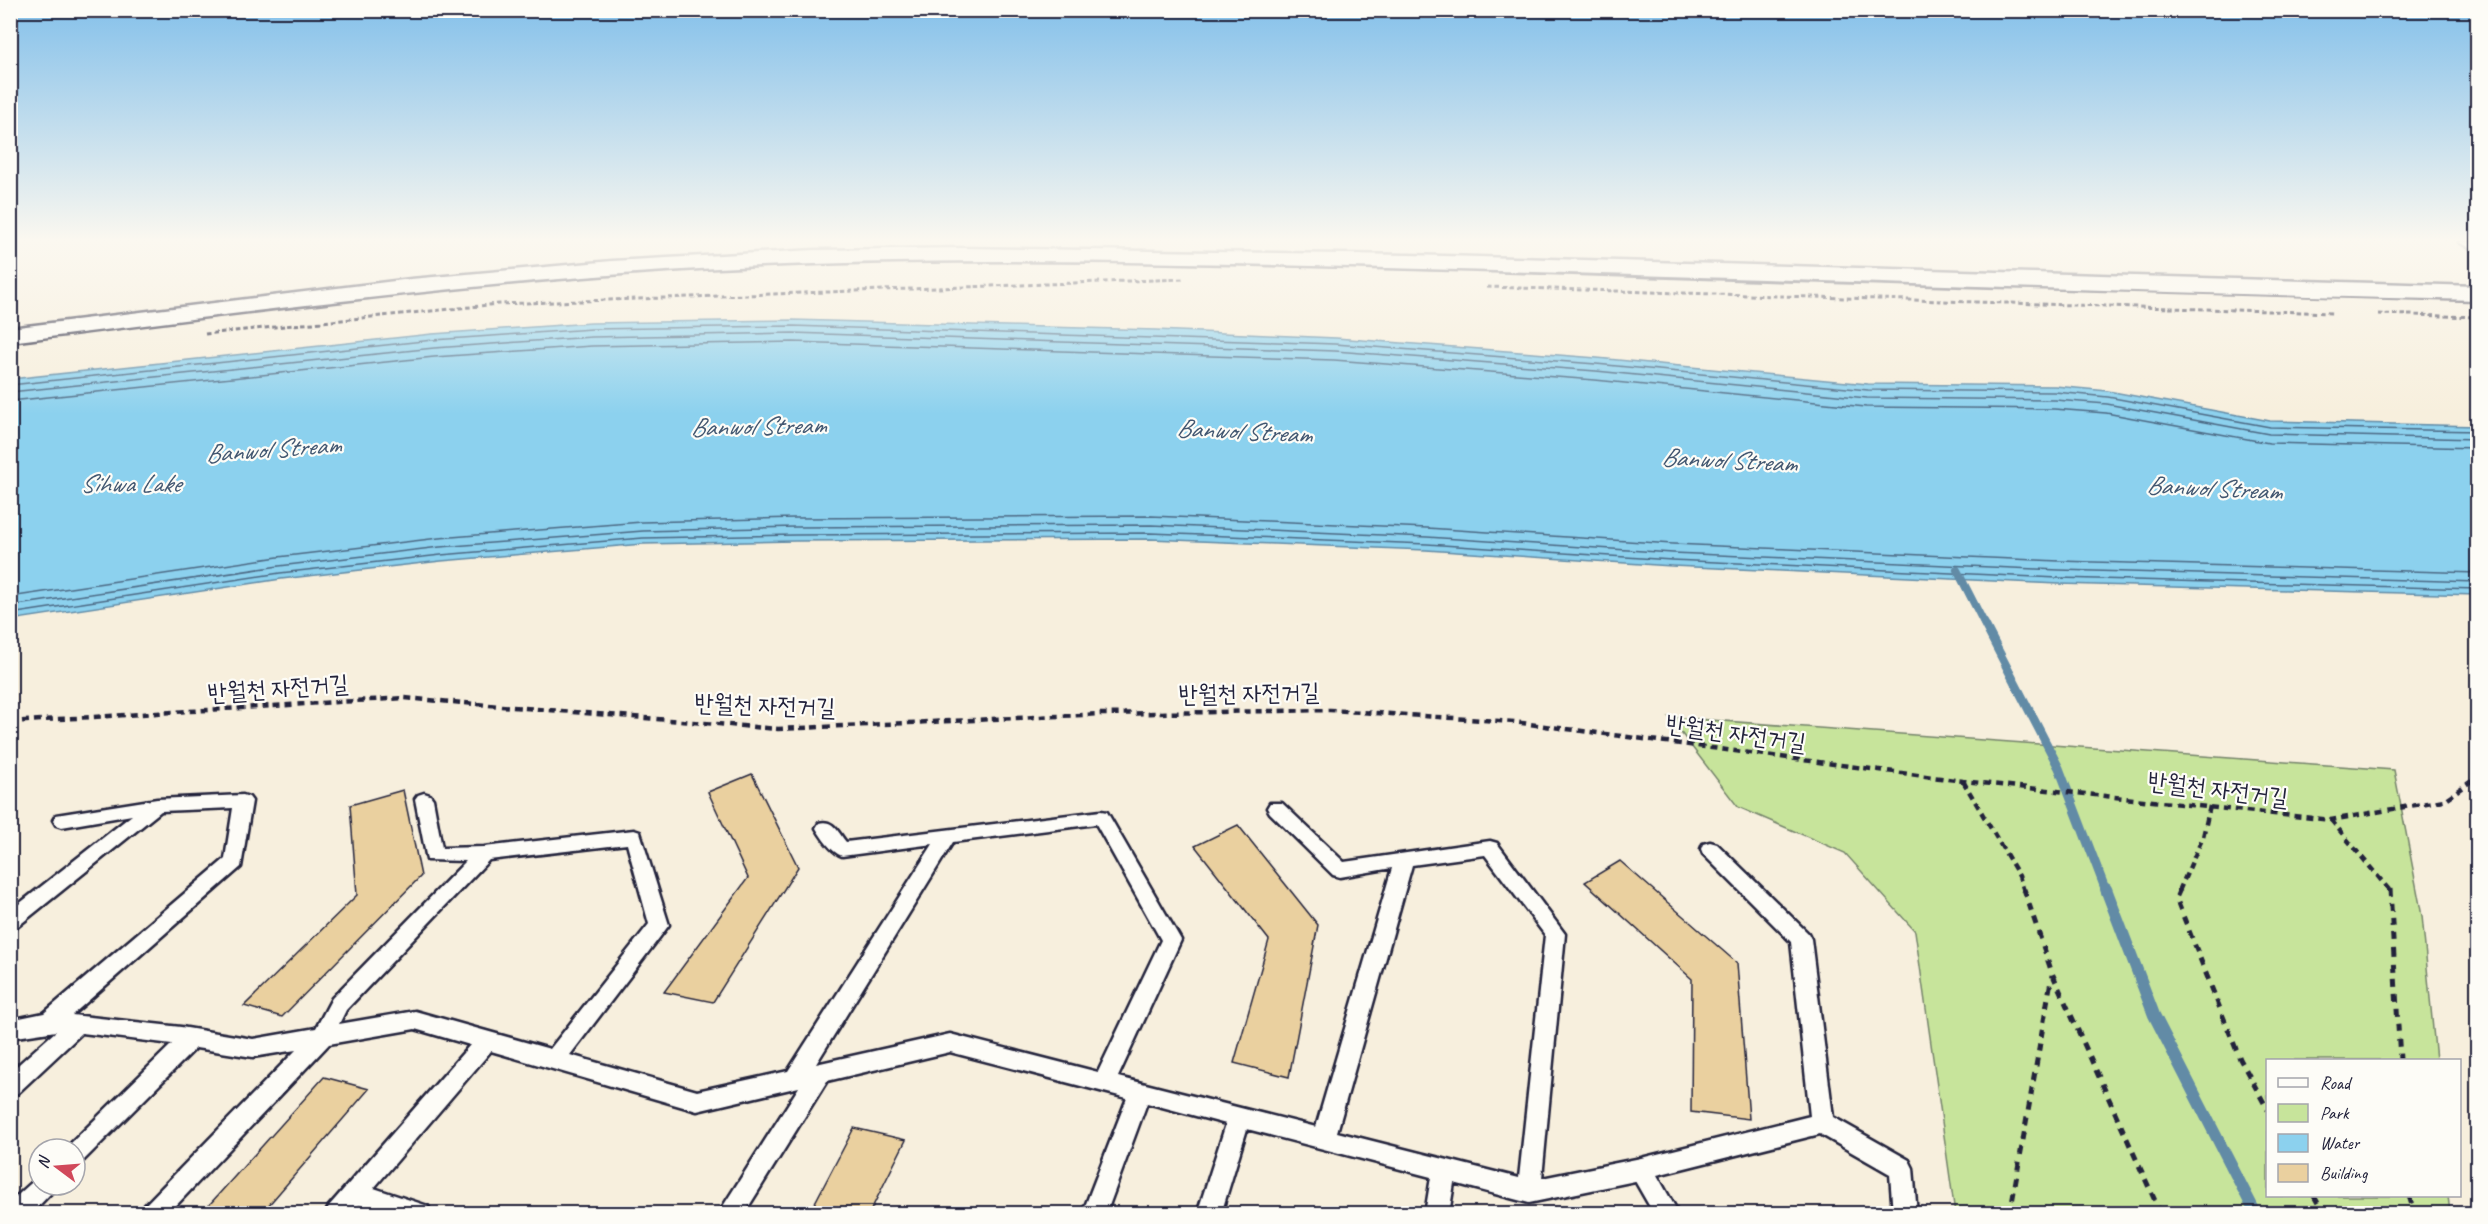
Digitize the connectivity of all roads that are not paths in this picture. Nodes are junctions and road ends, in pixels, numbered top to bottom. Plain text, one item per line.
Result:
1 (187, 299) edge
2 (305, 299) edge
3 (10, 321) edge
4 (10, 335) edge
5 (424, 799) dead end
6 (157, 805) junction
7 (1276, 808) dead end
8 (62, 820) dead end
9 (825, 828) dead end
10 (949, 834) junction
11 (1710, 849) dead end
12 (484, 854) junction
13 (1404, 859) junction
14 (10, 922) edge
15 (50, 1021) junction
16 (78, 1024) junction
17 (10, 1029) edge
18 (323, 1036) junction
19 (192, 1038) junction
20 (486, 1041) junction
21 (554, 1060) junction
22 (820, 1073) junction
23 (795, 1079) junction
24 (1104, 1083) junction
25 (10, 1086) edge
26 (1140, 1092) junction
27 (1239, 1118) junction
28 (1822, 1123) junction
29 (1324, 1139) junction
30 (87, 1142) edge
31 (1641, 1169) junction
32 (1444, 1170) junction
33 (1529, 1192) junction
34 (355, 1193) junction
35 (31, 1197) edge
36 (15, 1214) edge
37 (152, 1214) edge
38 (337, 1214) edge
39 (420, 1214) edge
40 (730, 1214) edge
41 (1094, 1214) edge
42 (1209, 1214) edge
43 (1437, 1214) edge
44 (1667, 1214) edge
45 (1905, 1214) edge

1 - 3 street
2 - 4 street
5 - 12 lane
6 - 8 lane
6 - 14 lane
6 - 15 lane
7 - 13 lane
9 - 10 lane
10 - 23 lane
10 - 24 lane
11 - 28 lane
12 - 18 lane
12 - 21 lane
13 - 29 lane
13 - 33 lane
15 - 16 lane
15 - 17 lane
16 - 19 lane
16 - 25 lane
18 - 19 lane
18 - 20 lane
18 - 37 lane
19 - 30 lane
20 - 21 lane
20 - 34 lane
21 - 23 lane
22 - 23 lane
22 - 24 lane
22 - 40 lane
24 - 26 lane
26 - 27 lane
26 - 41 lane
27 - 29 lane
27 - 42 lane
28 - 31 lane
28 - 45 lane
29 - 32 lane
31 - 33 lane
31 - 44 lane
32 - 33 lane
32 - 43 lane
34 - 38 lane
34 - 39 lane
35 - 36 lane

